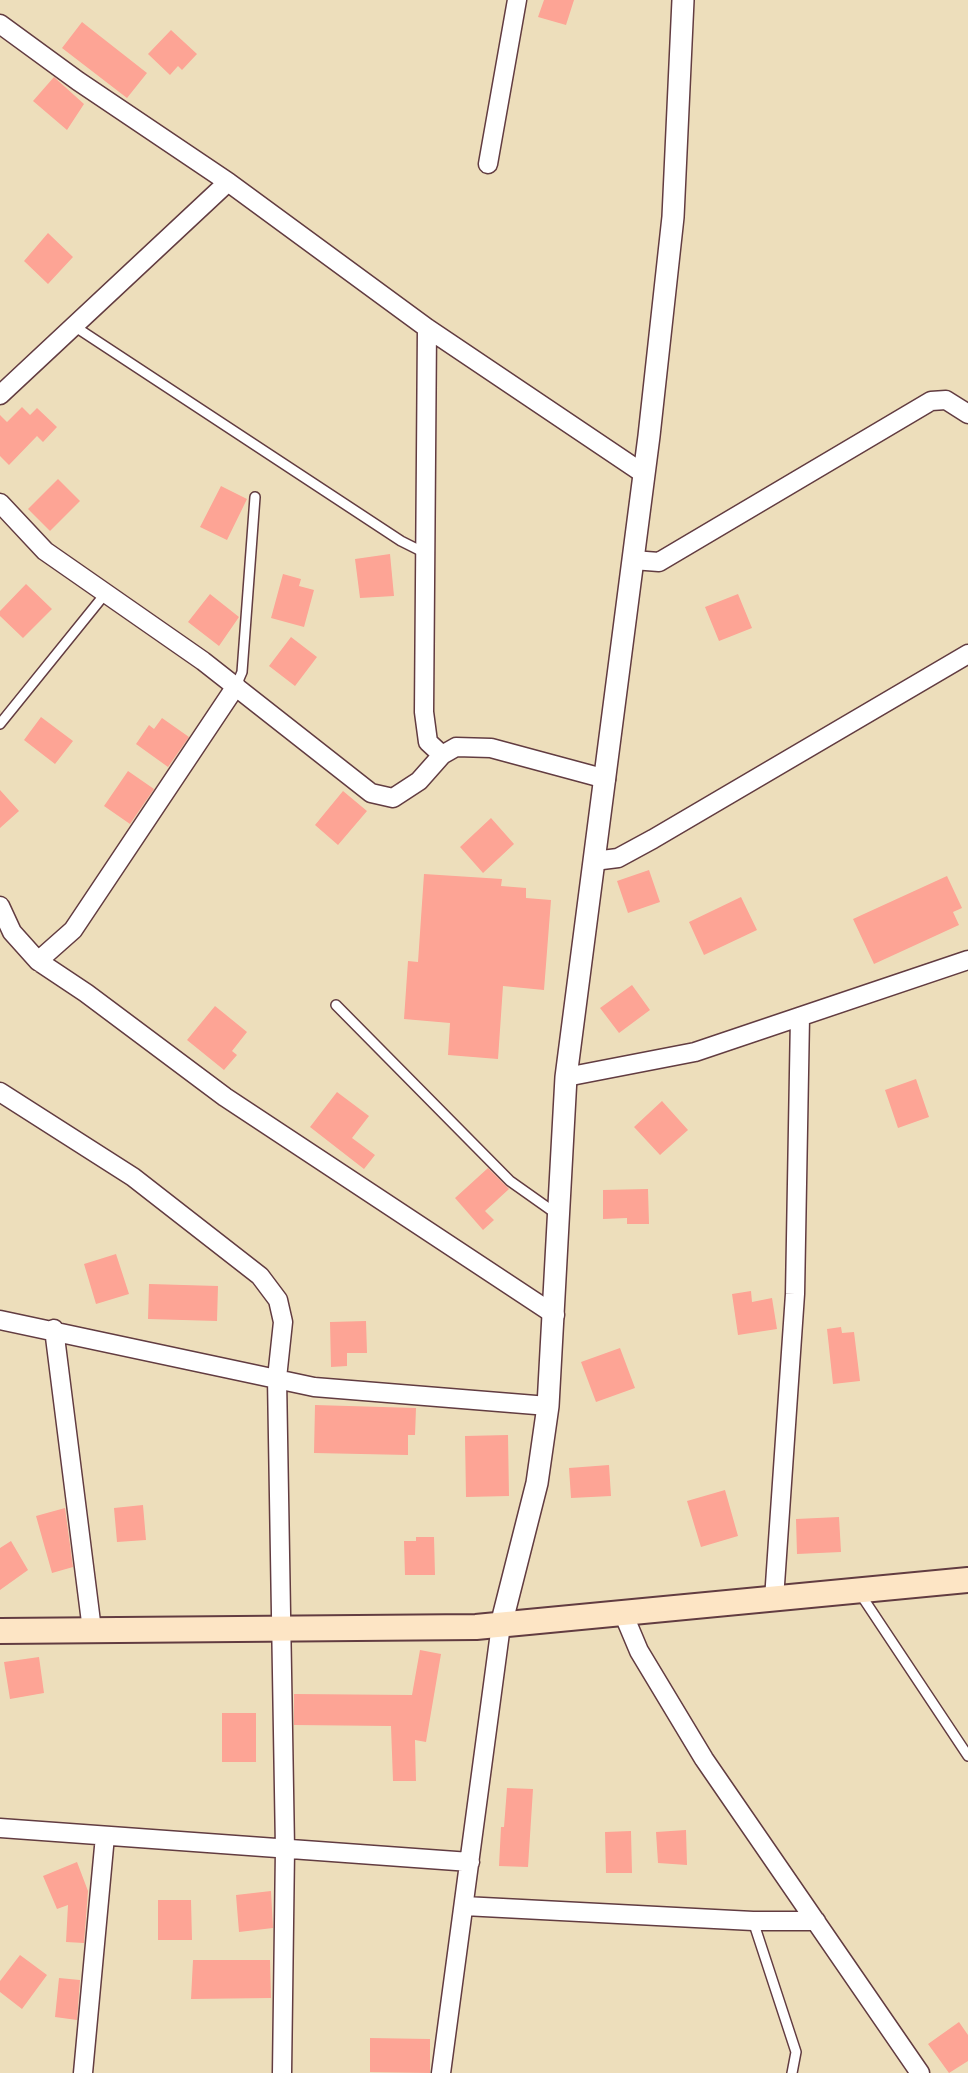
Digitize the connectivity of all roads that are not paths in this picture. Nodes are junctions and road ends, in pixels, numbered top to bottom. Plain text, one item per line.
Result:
1 (517, 0) edge
2 (683, 0) edge
3 (0, 24) edge
4 (488, 164) dead end
5 (229, 182) junction
6 (74, 326) junction
7 (427, 328) junction
8 (0, 395) edge
9 (968, 414) edge
10 (644, 474) junction
11 (255, 497) dead end
12 (0, 503) edge
13 (425, 553) junction
14 (633, 560) junction
15 (105, 594) junction
16 (968, 654) edge
17 (236, 685) junction
18 (0, 724) edge
19 (442, 755) junction
20 (606, 779) junction
21 (594, 861) junction
22 (0, 906) edge
23 (968, 960) edge
24 (38, 961) junction
25 (336, 1005) dead end
26 (800, 1017) junction
27 (566, 1077) junction
28 (0, 1092) edge
29 (559, 1216) junction
30 (555, 1315) junction
31 (0, 1320) edge
32 (54, 1329) junction
33 (277, 1378) junction
34 (548, 1406) junction
35 (968, 1580) edge
36 (858, 1591) junction
37 (774, 1599) junction
38 (623, 1613) junction
39 (501, 1625) junction
40 (279, 1629) junction
41 (92, 1630) junction
42 (0, 1631) edge
43 (968, 1756) edge
44 (0, 1828) edge
45 (105, 1836) junction
46 (285, 1849) junction
47 (470, 1862) junction
48 (464, 1906) junction
49 (817, 1921) junction
50 (753, 1922) junction
51 (83, 2073) edge
52 (282, 2073) edge
53 (441, 2073) edge
54 (792, 2073) edge
55 (920, 2073) edge

1 - 4 street
2 - 10 street
3 - 5 street
5 - 6 street
5 - 7 street
6 - 8 street
6 - 13 lane
7 - 10 street
7 - 13 street
9 - 14 street
10 - 14 street
11 - 17 lane
12 - 15 street
13 - 19 street
14 - 20 street
15 - 17 street
15 - 18 lane
16 - 21 street
17 - 19 street
17 - 24 street
19 - 20 street
20 - 21 street
21 - 27 street
22 - 24 street
23 - 26 street
24 - 30 street
25 - 29 lane
26 - 27 street
26 - 37 street
27 - 29 street
28 - 33 street
29 - 30 street
30 - 34 street
31 - 32 street
32 - 33 street
32 - 41 street
33 - 34 street
33 - 40 street
34 - 39 street
35 - 36 main road
36 - 37 main road
36 - 43 lane
37 - 38 main road
38 - 39 main road
38 - 49 street
39 - 40 main road
39 - 47 street
40 - 41 main road
40 - 46 street
41 - 42 main road
44 - 45 street
45 - 46 street
45 - 51 street
46 - 47 street
46 - 52 street
47 - 48 street
48 - 50 street
48 - 53 street
49 - 50 street
49 - 55 street
50 - 54 lane

